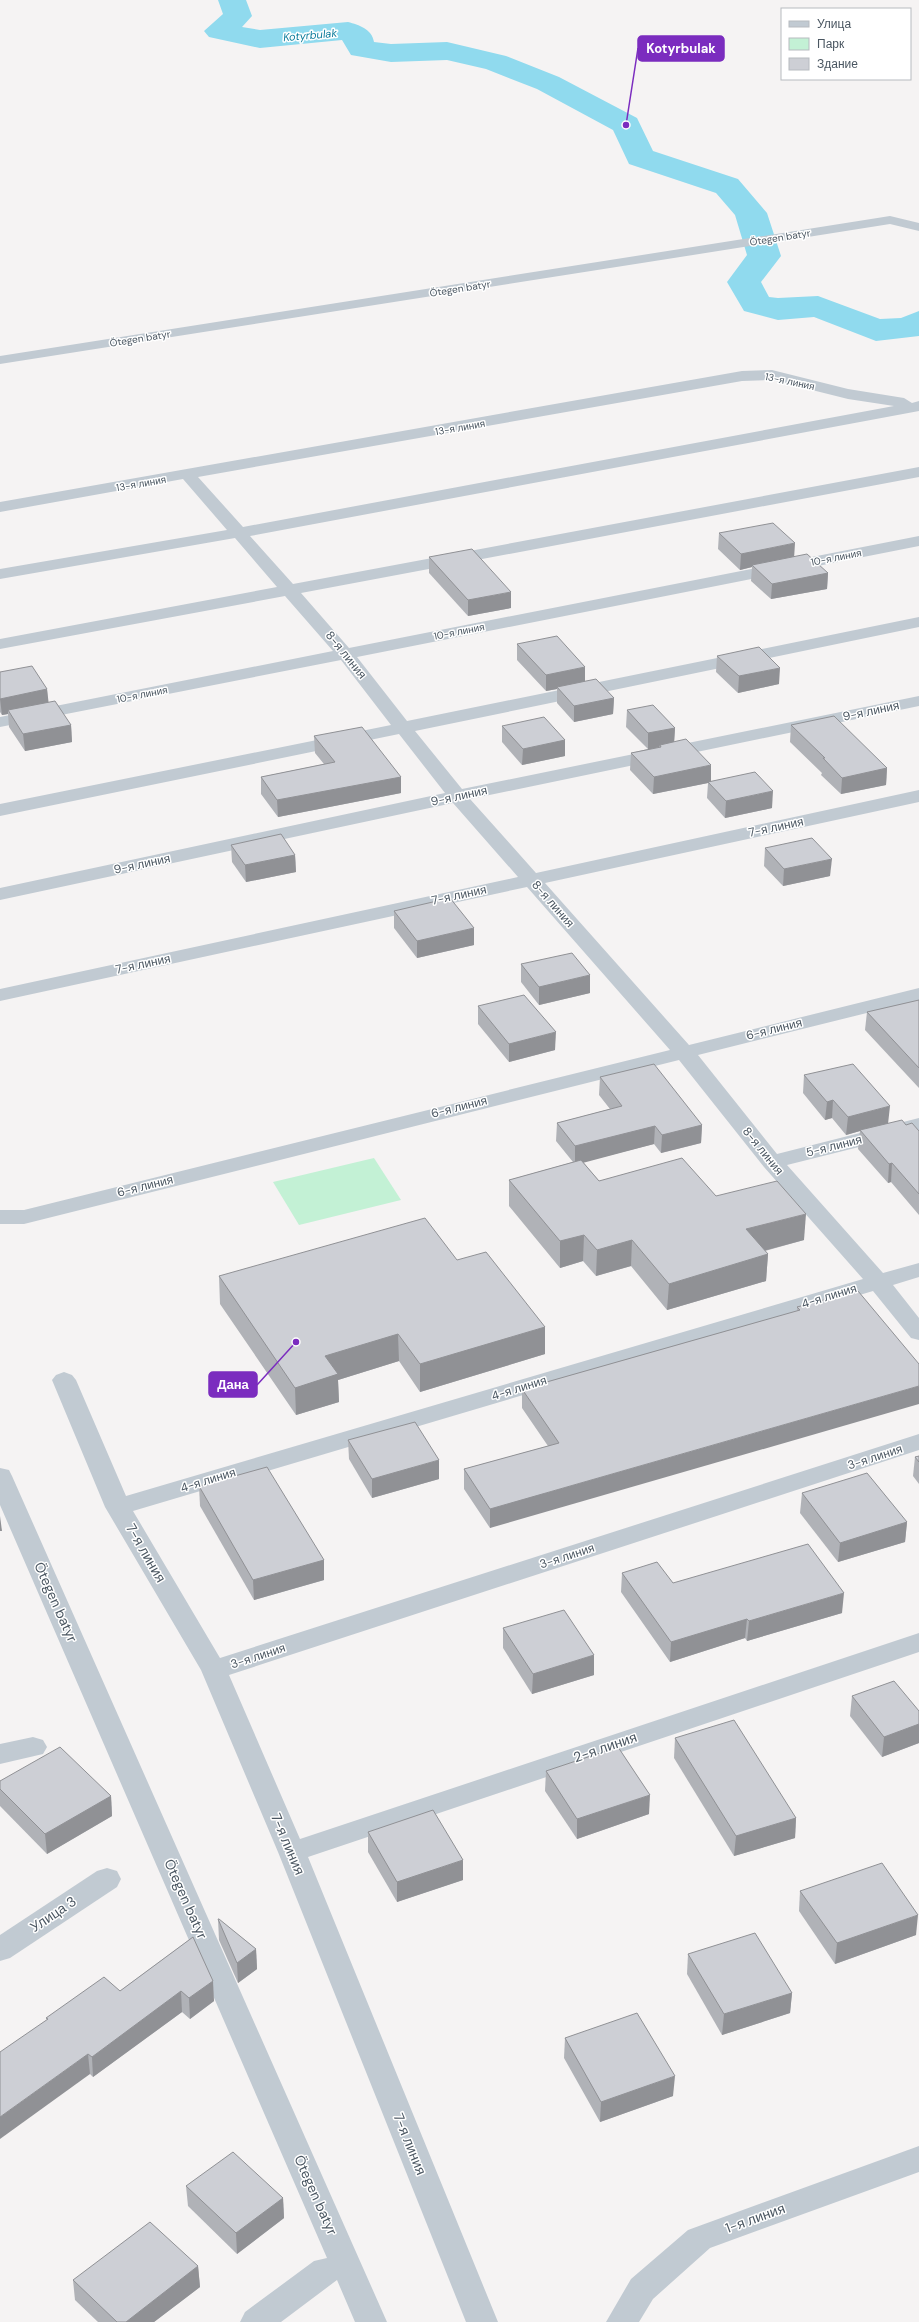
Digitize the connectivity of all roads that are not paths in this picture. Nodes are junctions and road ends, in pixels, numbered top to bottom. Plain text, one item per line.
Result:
1 (919, 227) edge
2 (0, 360) edge
3 (919, 405) edge
4 (919, 472) edge
5 (188, 475) junction
6 (0, 507) edge
7 (237, 533) junction
8 (919, 541) edge
9 (0, 574) edge
10 (291, 591) junction
11 (919, 622) edge
12 (0, 644) edge
13 (345, 654) junction
14 (919, 701) edge
15 (0, 722) edge
16 (404, 729) junction
17 (457, 796) junction
18 (919, 796) edge
19 (0, 810) edge
20 (532, 880) junction
21 (0, 894) edge
22 (919, 994) edge
23 (0, 995) edge
24 (683, 1051) junction
25 (919, 1125) edge
26 (772, 1162) junction
27 (0, 1218) edge
28 (919, 1270) edge
29 (878, 1282) junction
30 (919, 1333) edge
31 (64, 1380) dead end
32 (919, 1442) edge
33 (0, 1476) edge
34 (118, 1507) junction
35 (919, 1642) edge
36 (214, 1670) junction
37 (33, 1747) dead end
38 (0, 1754) edge
39 (292, 1852) junction
40 (107, 1878) dead end
41 (0, 1950) edge
42 (919, 2159) edge
43 (325, 2271) dead end
44 (256, 2322) edge
45 (371, 2322) edge
46 (482, 2322) edge
47 (622, 2322) edge

1 - 2 street, Ötegen batyr
3 - 5 street, 13-я линия
3 - 7 street
4 - 10 street
5 - 6 street, 13-я линия
5 - 7 street, 8-я линия
7 - 9 street
7 - 10 street, 8-я линия
8 - 13 street, 10-я линия
10 - 12 street
10 - 13 street, 8-я линия
11 - 16 street
13 - 15 street, 10-я линия
13 - 16 street, 8-я линия
14 - 17 street, 9-я линия
16 - 17 street, 8-я линия
16 - 19 street
17 - 20 street, 8-я линия
17 - 21 street, 9-я линия
18 - 20 street, 7-я линия
20 - 23 street, 7-я линия
20 - 24 street, 8-я линия
22 - 24 street, 6-я линия
24 - 26 street, 8-я линия
24 - 27 street, 6-я линия
25 - 26 street, 5-я линия
26 - 29 street, 8-я линия
28 - 29 street, 4-я линия
29 - 30 street, 8-я линия
29 - 34 street, 4-я линия
31 - 34 street, 7-я линия
32 - 36 street, 3-я линия
33 - 45 street, Ötegen batyr
34 - 36 street, 7-я линия
35 - 39 street, 2-я линия
36 - 39 street, 7-я линия
37 - 38 street
39 - 46 street, 7-я линия
40 - 41 street, Улица 3
42 - 47 street, 1-я линия
43 - 44 street

